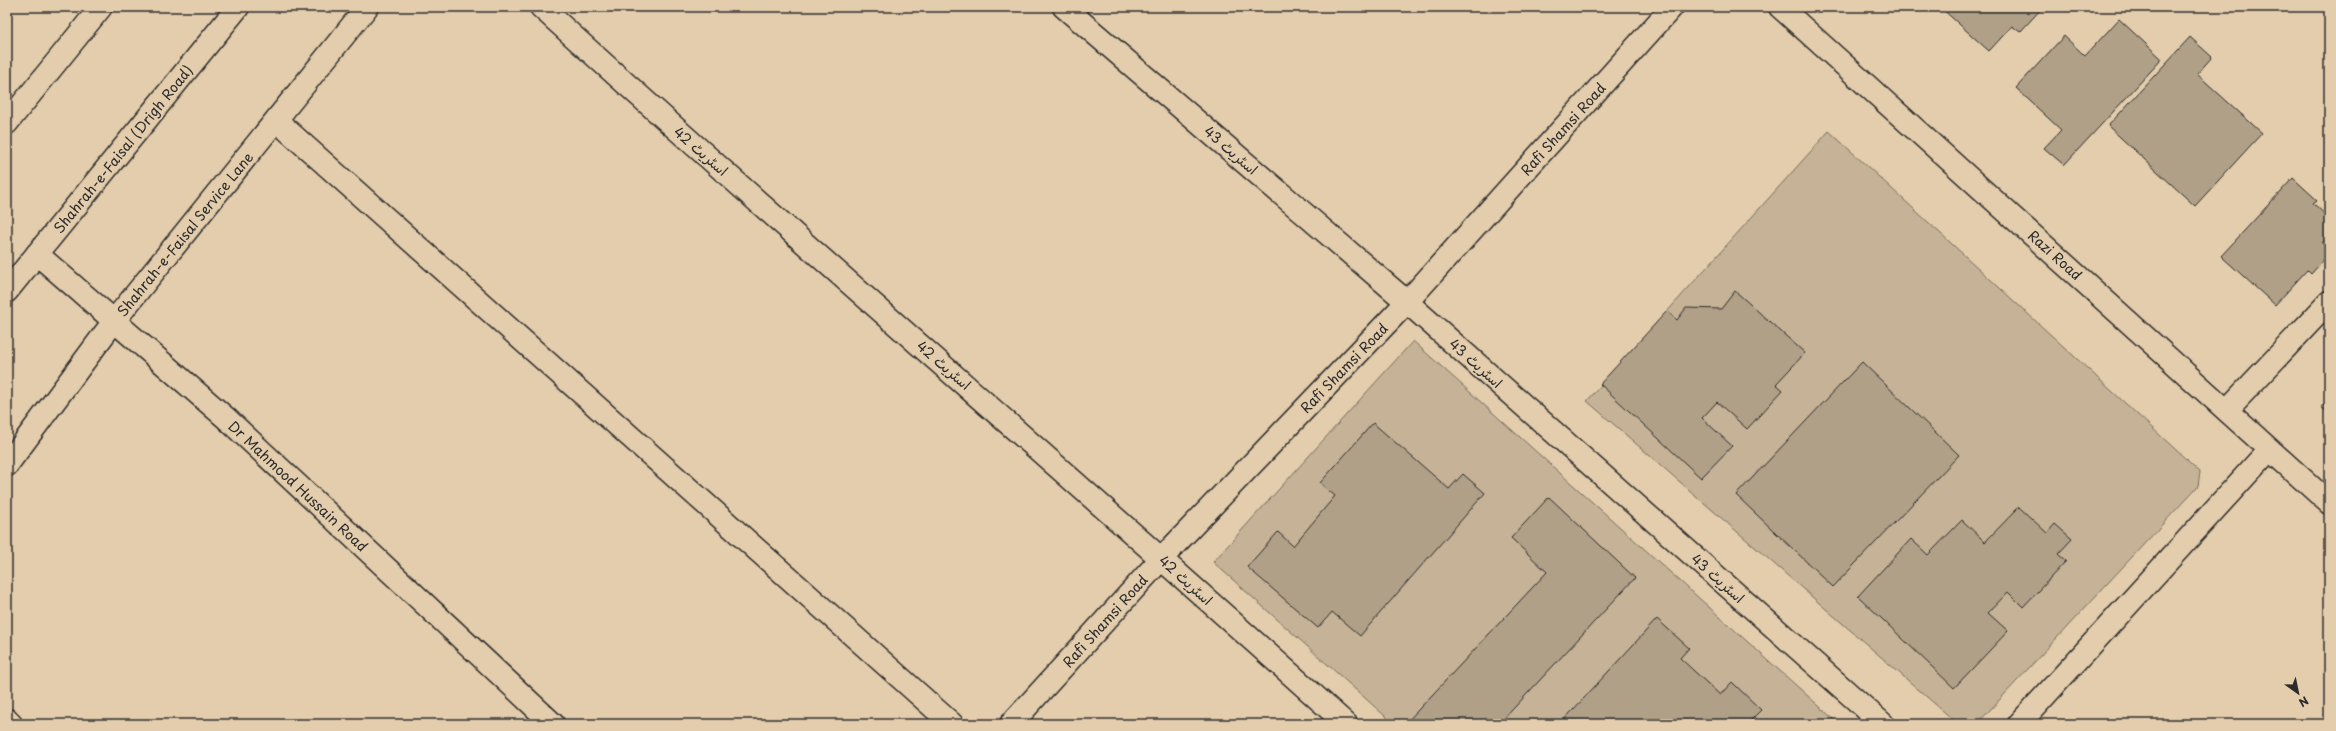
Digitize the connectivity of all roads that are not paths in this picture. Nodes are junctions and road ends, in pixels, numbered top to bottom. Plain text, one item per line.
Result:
1 (101, 7) edge
2 (238, 7) edge
3 (367, 7) edge
4 (541, 7) edge
5 (1064, 7) edge
6 (1672, 7) edge
7 (1780, 7) edge
8 (277, 121) junction
9 (7, 123) edge
10 (37, 254) junction
11 (7, 291) edge
12 (1407, 302) junction
13 (2329, 302) edge
14 (114, 322) junction
15 (2227, 410) junction
16 (2269, 450) junction
17 (7, 465) edge
18 (2329, 503) edge
19 (1162, 558) junction
20 (7, 720) edge
21 (11, 724) edge
22 (553, 724) edge
23 (952, 724) edge
24 (1011, 724) edge
25 (1346, 724) edge
26 (1883, 724) edge
27 (2019, 724) edge

1 - 9 main road
2 - 10 main road, Shahrah-e-Faisal (Drigh Road)
3 - 8 main road, Shahrah-e-Faisal Service Lane
4 - 19 main road, اسٹریٹ 42
5 - 12 main road, اسٹریٹ 43
6 - 12 main road, Rafi Shamsi Road
7 - 15 main road, Razi Road
8 - 14 main road, Shahrah-e-Faisal Service Lane
8 - 23 main road
10 - 11 main road, Shahrah-e-Faisal (Drigh Road)
10 - 14 main road, Dr Mahmood Hussain Road
12 - 19 main road, Rafi Shamsi Road
12 - 26 main road, اسٹریٹ 43
13 - 15 main road
14 - 17 main road, Shahrah-e-Faisal Service Lane
14 - 22 main road, Dr Mahmood Hussain Road
15 - 16 main road, Razi Road
16 - 18 main road, Razi Road
16 - 27 main road
19 - 24 main road, Rafi Shamsi Road
19 - 25 main road, اسٹریٹ 42
20 - 21 main road

